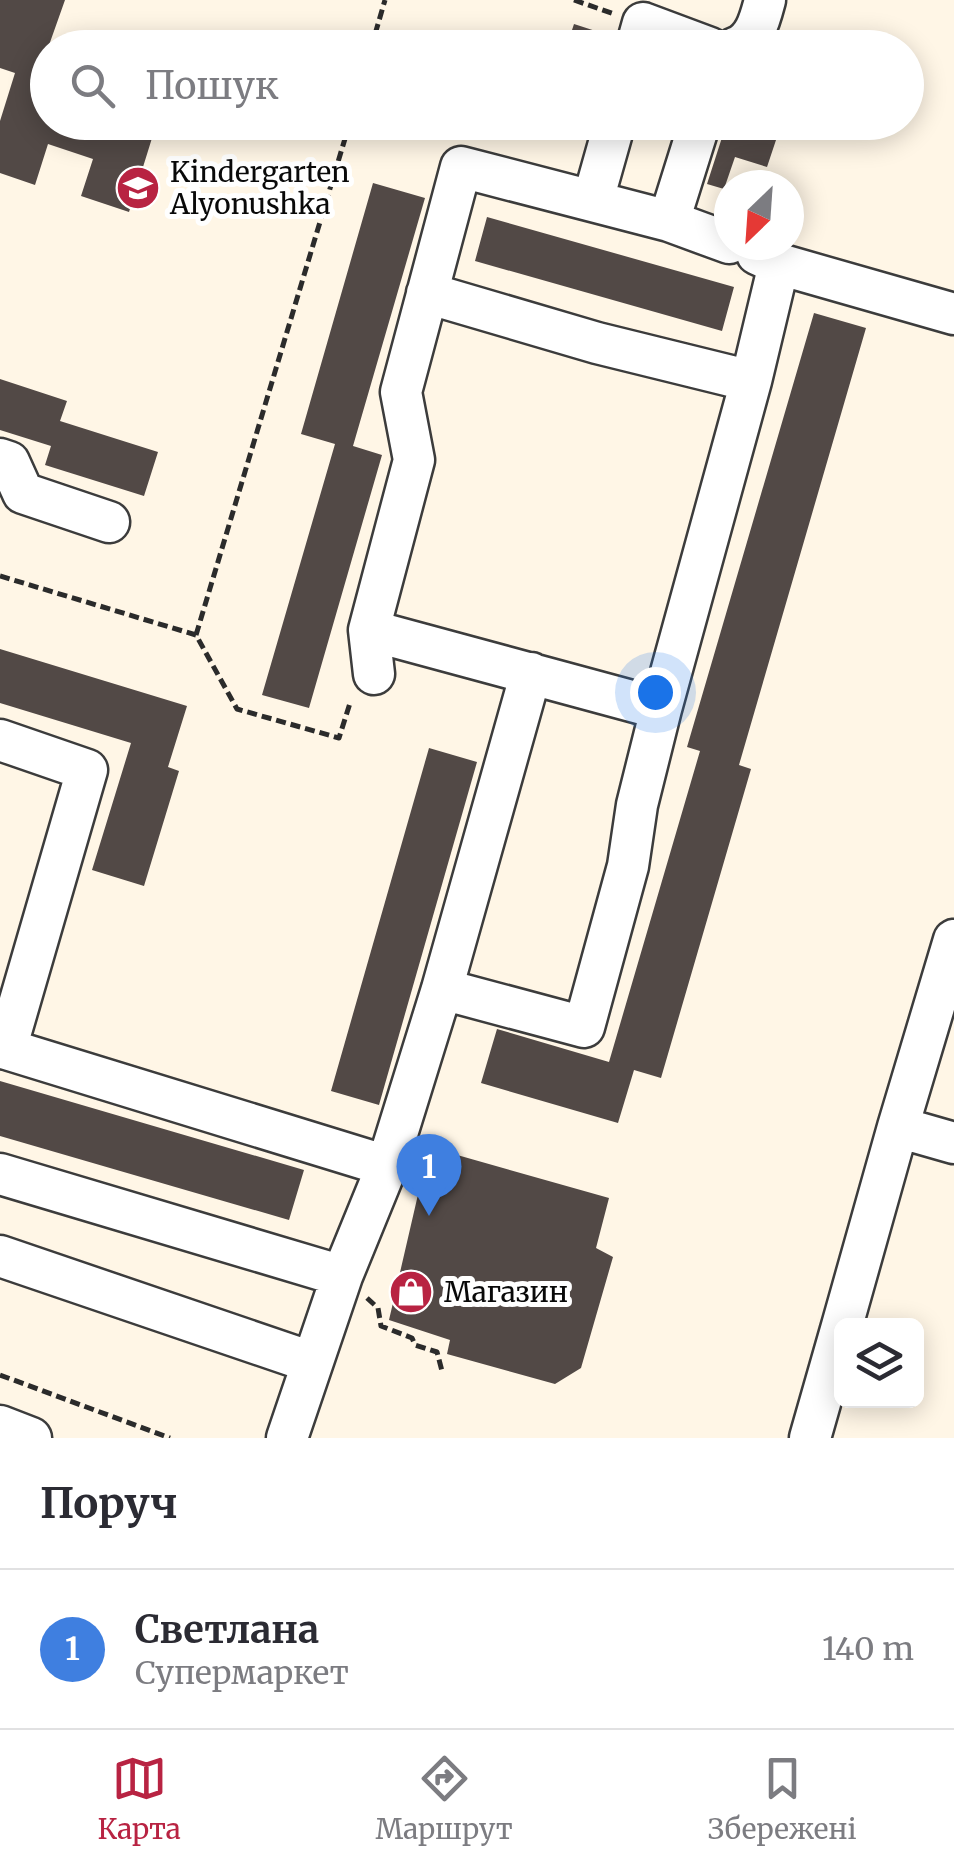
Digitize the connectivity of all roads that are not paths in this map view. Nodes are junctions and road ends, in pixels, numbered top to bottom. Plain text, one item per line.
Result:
1 (765, 0) edge
2 (754, 30) edge
3 (610, 140) edge
4 (694, 140) edge
5 (594, 200) junction
6 (669, 221) junction
7 (714, 238) edge
8 (769, 260) edge
9 (779, 264) junction
10 (427, 293) junction
11 (954, 314) edge
12 (750, 381) junction
13 (0, 459) edge
14 (109, 522) dead end
15 (369, 630) junction
16 (531, 672) junction
17 (362, 689) road end
18 (661, 709) junction
19 (0, 740) edge
20 (954, 940) edge
21 (442, 989) junction
22 (3, 1048) edge
23 (898, 1127) junction
24 (954, 1142) edge
25 (387, 1166) junction
26 (0, 1174) edge
27 (0, 1256) edge
28 (342, 1276) junction
29 (844, 1318) edge
30 (834, 1354) edge
31 (311, 1362) junction
32 (0, 1426) edge
33 (31, 1438) edge
34 (287, 1438) edge
35 (810, 1438) edge

1 - 2 street
3 - 5 street
4 - 6 street
5 - 6 street
5 - 10 street
6 - 7 street
8 - 9 street
9 - 11 street
9 - 12 street
10 - 12 street
10 - 15 street
12 - 18 street
13 - 14 street
15 - 16 street
15 - 17 street
16 - 18 street
16 - 21 street
18 - 21 street
19 - 22 street
20 - 23 street
21 - 25 street
22 - 25 street
23 - 24 street
23 - 29 street
25 - 28 street
26 - 28 street
27 - 31 street
28 - 31 street
30 - 35 street
31 - 34 street
32 - 33 street

